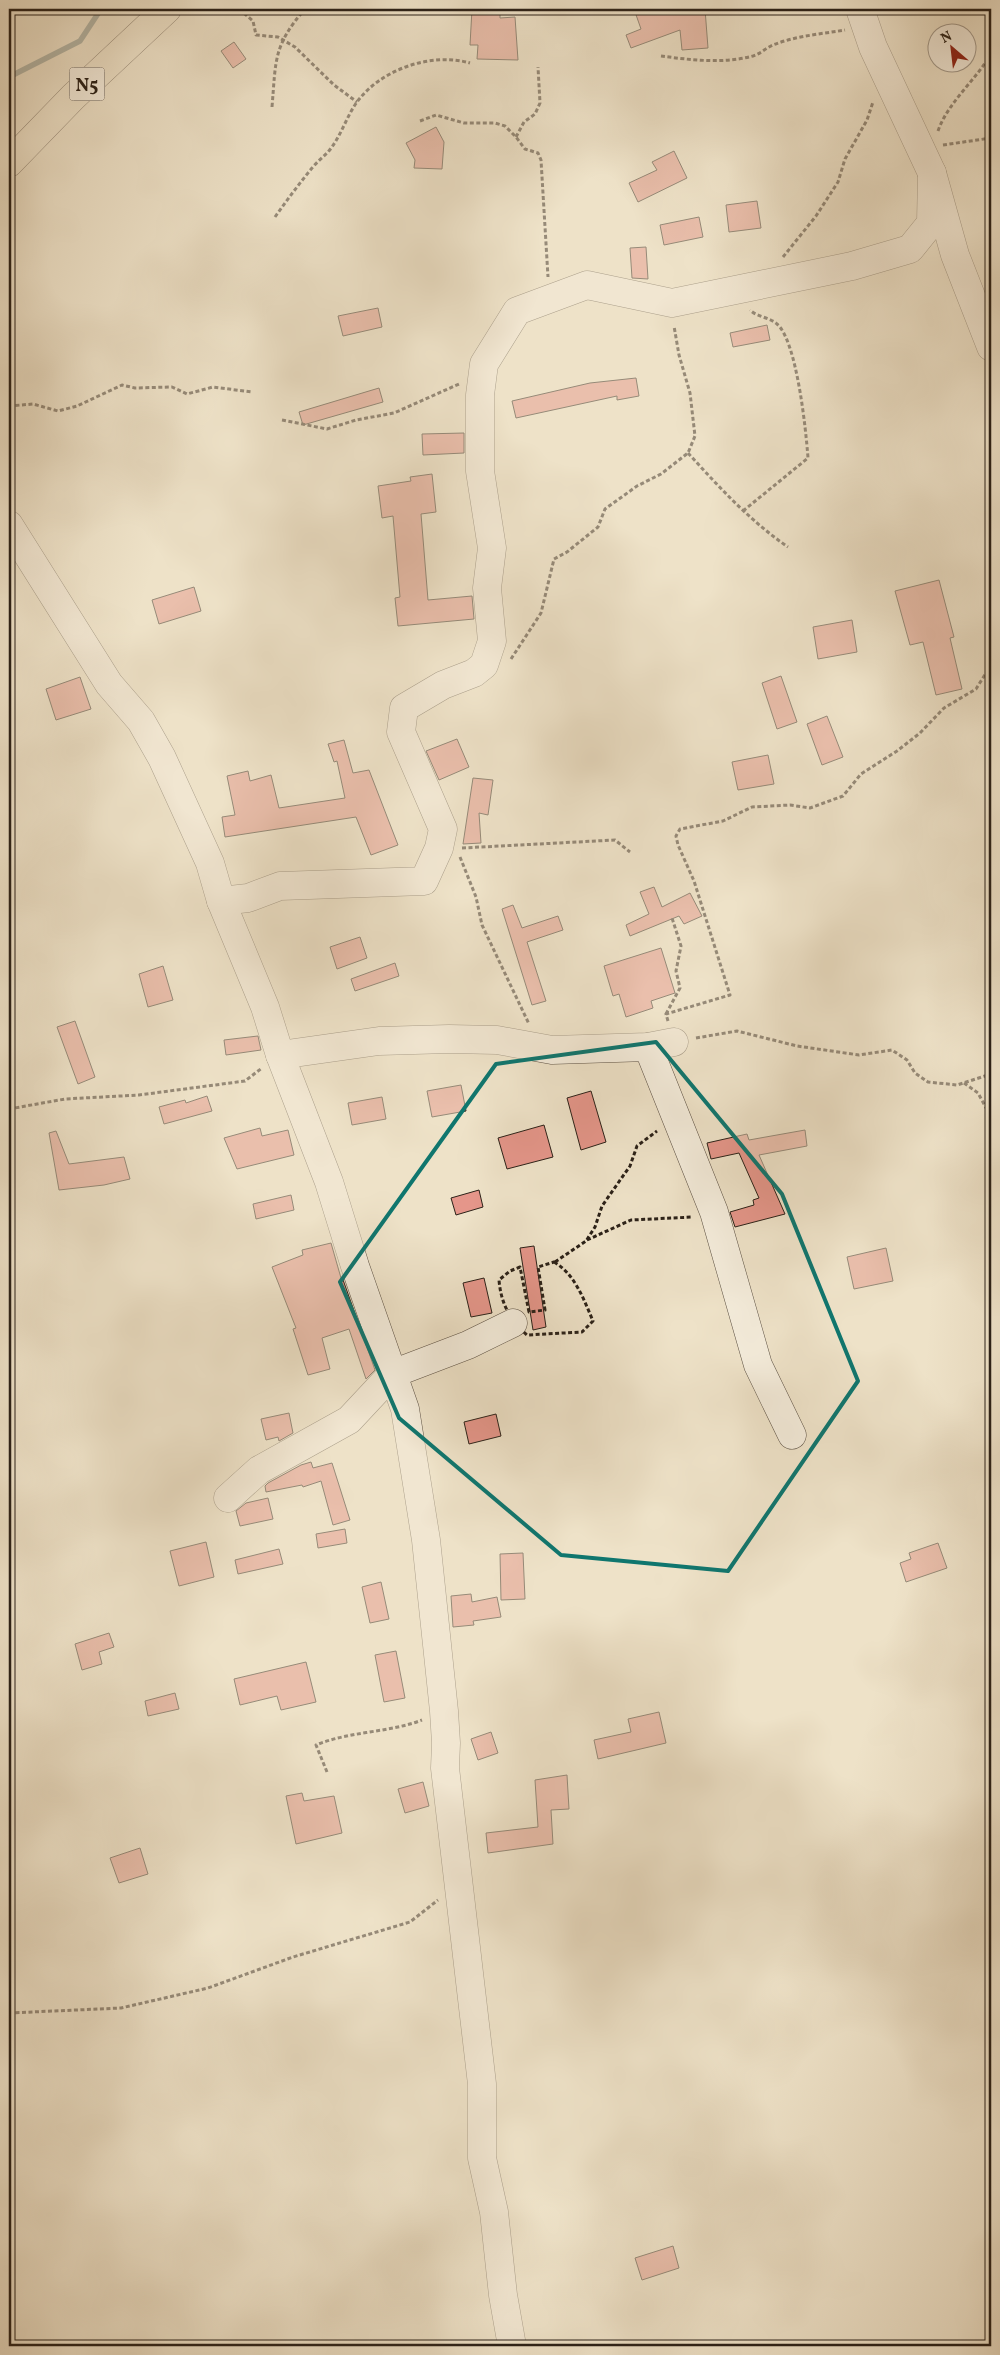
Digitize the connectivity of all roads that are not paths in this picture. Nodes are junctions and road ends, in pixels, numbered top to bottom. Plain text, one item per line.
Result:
1 (167, 9) edge
2 (862, 16) edge
3 (9, 163) edge
4 (932, 174) junction
5 (991, 347) edge
6 (9, 525) edge
7 (222, 901) junction
8 (280, 1055) junction
9 (514, 1323) road end
10 (392, 1374) junction
11 (792, 1435) dead end
12 (228, 1498) dead end
13 (512, 2346) edge

1 - 3 main road, N5
2 - 4 street
4 - 5 street
4 - 7 street
6 - 7 street
7 - 8 street
8 - 10 street
8 - 11 street
9 - 10 street
10 - 12 street
10 - 13 street

